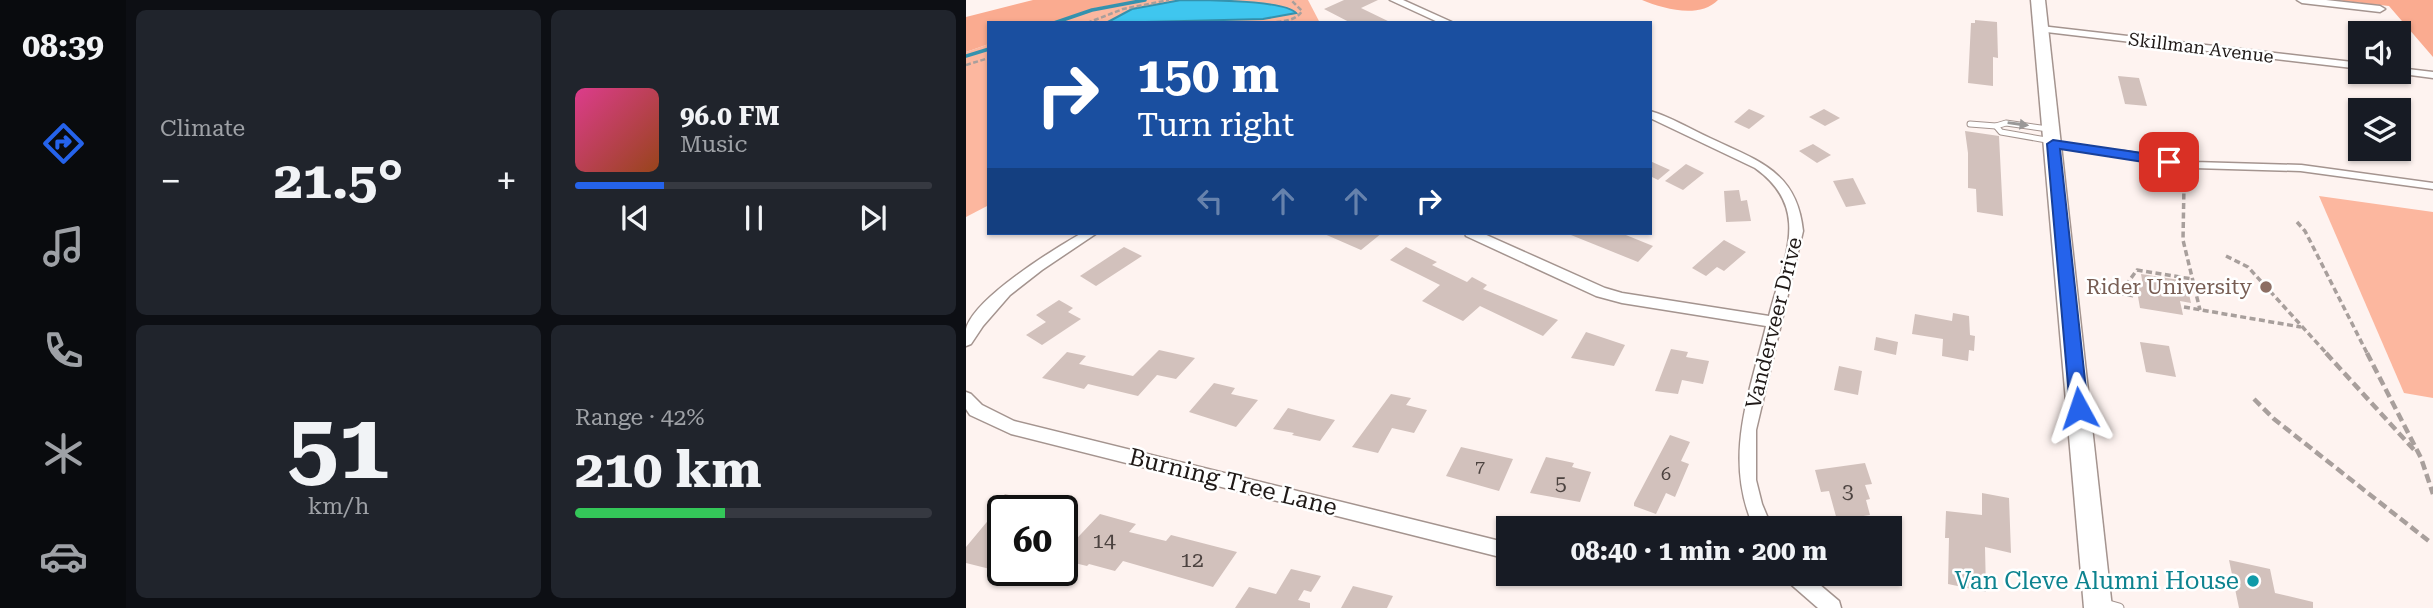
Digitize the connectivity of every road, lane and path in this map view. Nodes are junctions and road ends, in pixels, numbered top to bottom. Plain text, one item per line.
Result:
1 (1169, 0) edge
2 (1291, 0) edge
3 (1395, 0) edge
4 (2038, 0) edge
5 (2302, 0) edge
6 (2380, 9) dead end
7 (1092, 21) edge
8 (1284, 21) edge
9 (1444, 21) edge
10 (2041, 29) junction
11 (987, 59) edge
12 (2348, 64) edge
13 (966, 65) edge
14 (2411, 72) edge
15 (2433, 75) edge
16 (1652, 115) edge
17 (1970, 124) dead end
18 (1996, 126) junction
19 (2053, 138) junction
20 (2184, 184) dead end
21 (2433, 186) edge
22 (2297, 222) dead end
23 (1088, 235) edge
24 (1475, 235) edge
25 (2226, 256) dead end
26 (2192, 279) junction
27 (2090, 288) dead end
28 (2127, 295) junction
29 (2134, 296) dead end
30 (2184, 307) dead end
31 (2200, 310) junction
32 (1774, 322) junction
33 (2303, 328) junction
34 (966, 340) edge
35 (966, 398) edge
36 (2253, 399) dead end
37 (2421, 458) junction
38 (2433, 494) edge
39 (1759, 516) edge
40 (2430, 542) dead end
41 (1496, 548) edge
42 (1807, 586) edge
43 (2105, 606) edge
44 (1832, 608) edge

1 - 7 path
2 - 8 path
3 - 9 street
4 - 10 main road
5 - 6 street
10 - 12 street, Skillman Avenue
10 - 19 main road
11 - 13 path
14 - 15 street
16 - 32 street, Vanderveer Drive
17 - 18 lane
18 - 19 lane
18 -> 19 lane
19 - 21 lane
19 - 43 main road
20 - 26 path
22 - 37 path
23 - 34 street
24 - 32 street
25 - 33 path
26 - 28 path
26 - 31 path
27 - 28 path
28 - 29 path
30 - 31 path
31 - 33 path
32 - 39 street, Vanderveer Drive
33 - 37 path
35 - 41 street, Burning Tree Lane
36 - 40 path
37 - 38 path
42 - 44 street

